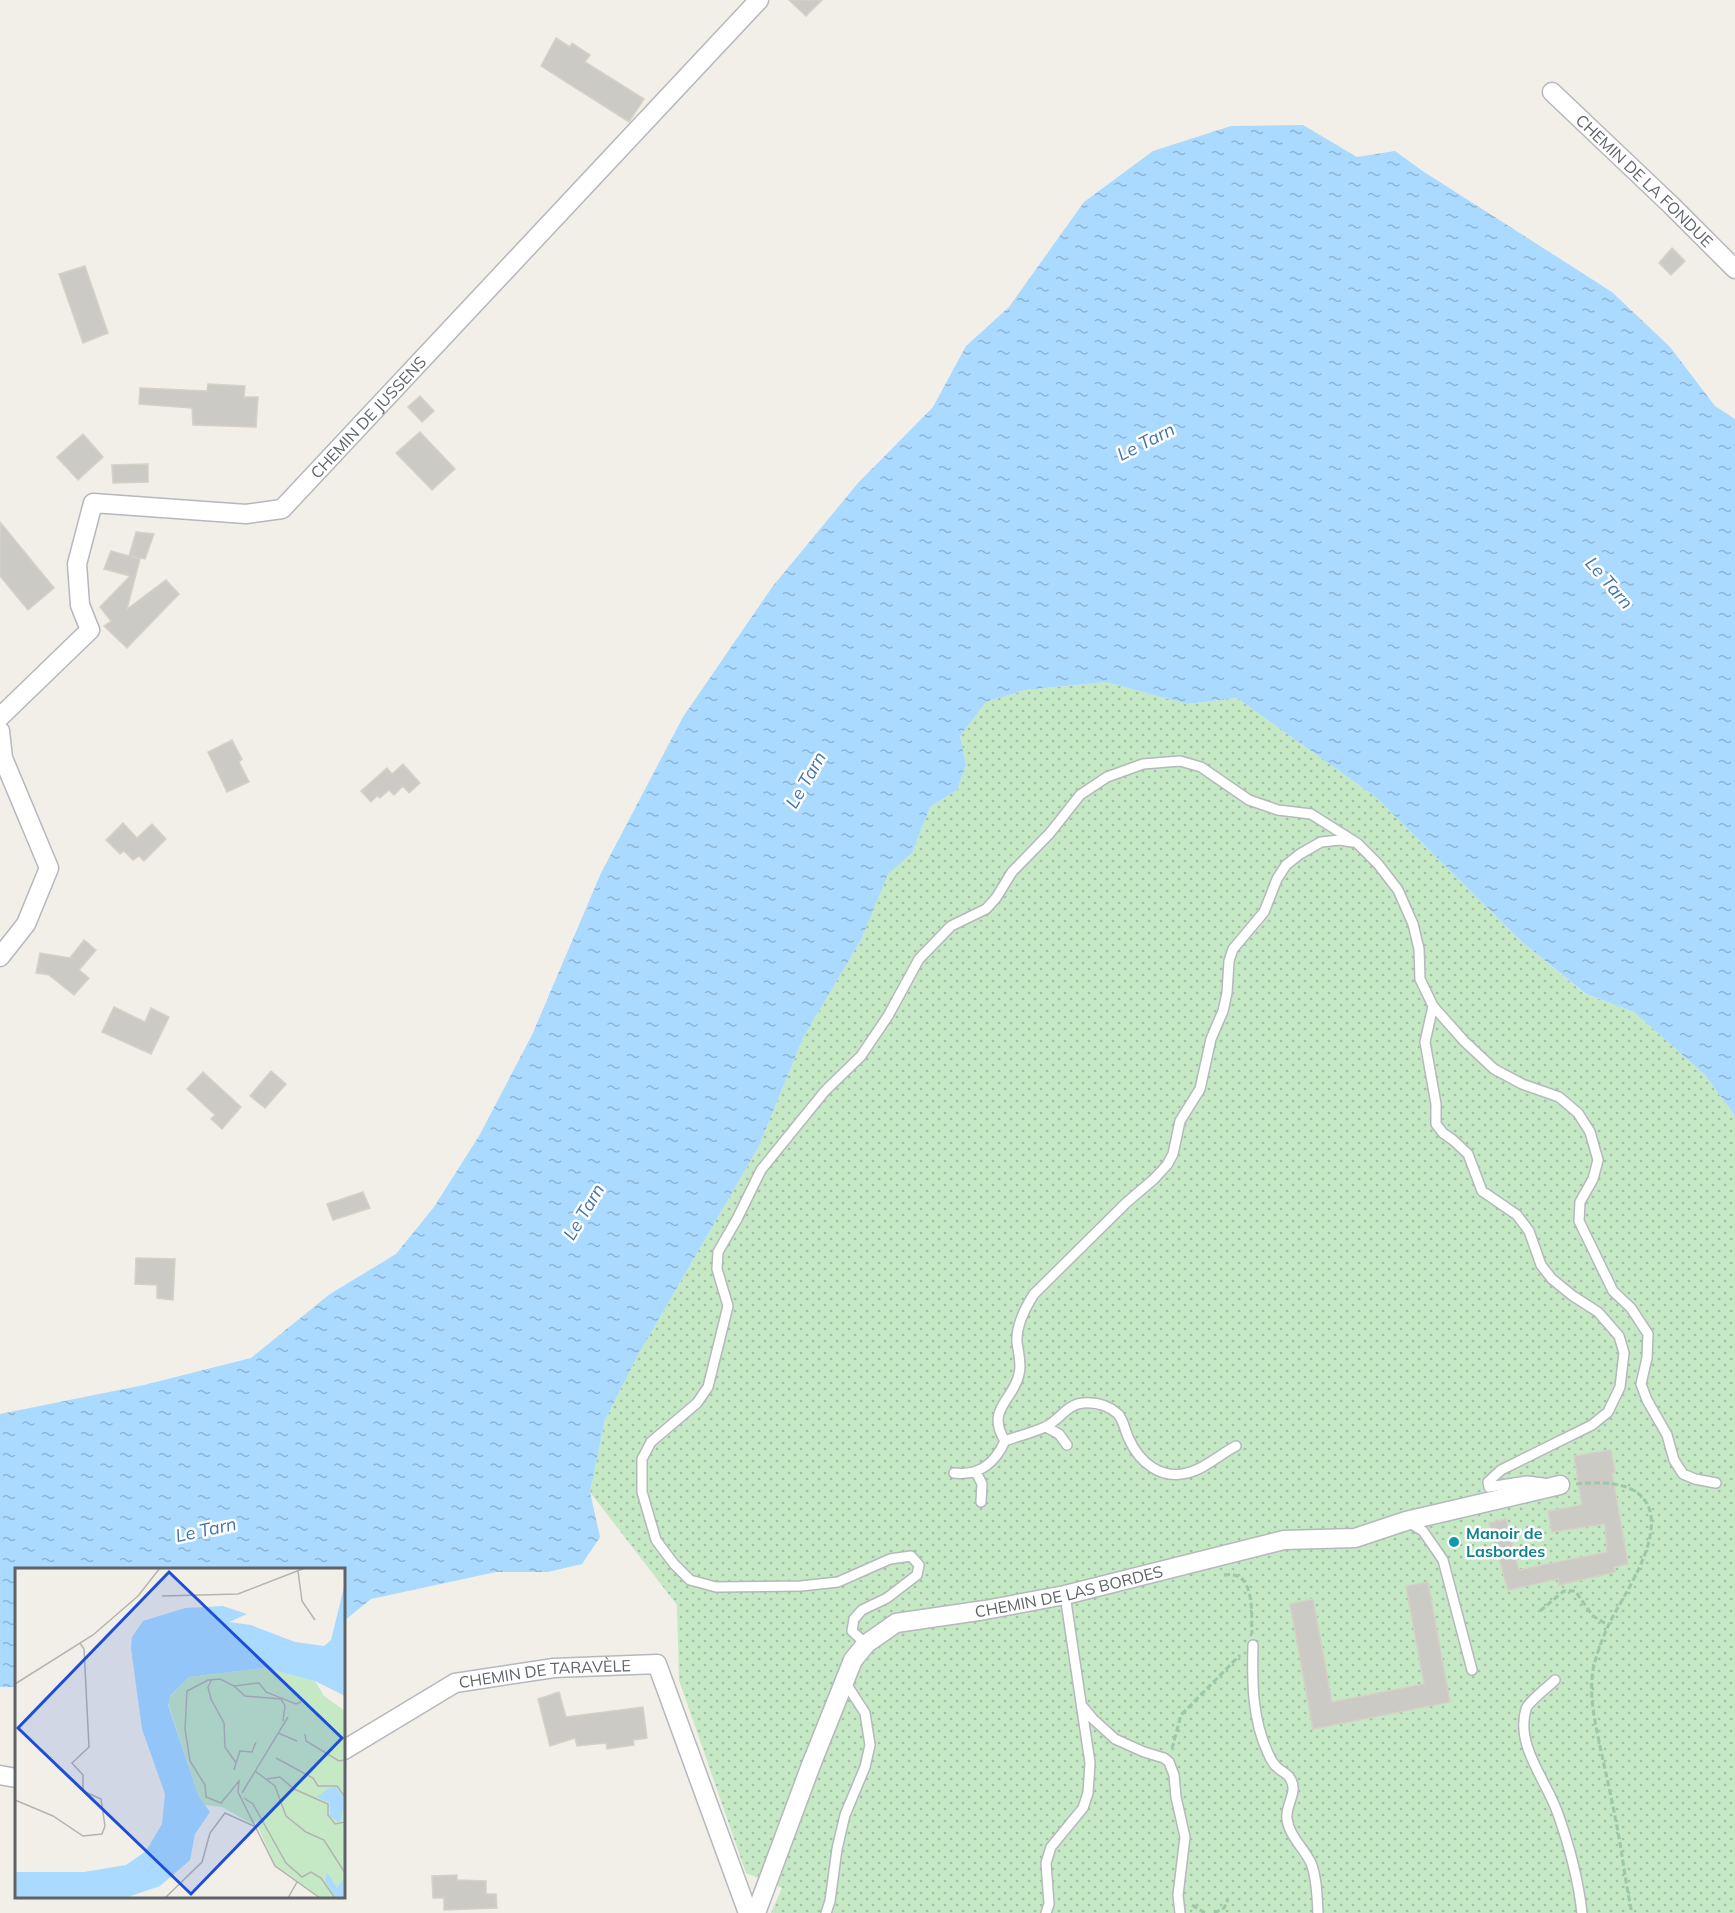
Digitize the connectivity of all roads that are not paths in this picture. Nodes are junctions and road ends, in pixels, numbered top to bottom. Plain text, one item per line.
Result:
1 (759, 0) edge
2 (1552, 92) dead end
3 (1735, 269) edge
4 (0, 717) edge
5 (0, 731) edge
6 (1357, 843) junction
7 (0, 957) edge
8 (1433, 1006) junction
9 (1046, 1427) junction
10 (1005, 1441) junction
11 (1066, 1445) dead end
12 (1236, 1446) dead end
13 (976, 1472) junction
14 (954, 1473) dead end
15 (1716, 1484) dead end
16 (1560, 1485) joint
17 (981, 1502) dead end
18 (1406, 1521) junction
19 (1065, 1595) junction
20 (866, 1644) junction
21 (1253, 1645) road end
22 (1472, 1670) dead end
23 (1554, 1680) dead end
24 (845, 1682) junction
25 (1080, 1704) junction
26 (345, 1749) edge
27 (0, 1775) edge
28 (15, 1778) edge
29 (748, 1913) edge
30 (756, 1913) edge
31 (826, 1913) edge
32 (1046, 1913) edge
33 (1180, 1913) edge
34 (1318, 1913) edge
35 (1582, 1913) edge

1 - 4 street, CHEMIN DE JUSSENS
2 - 3 street, CHEMIN DE LA FONDUE
5 - 7 street
6 - 8 lane
6 - 10 lane
6 - 20 lane
8 - 15 lane
8 - 16 lane
9 - 10 lane
9 - 11 lane
9 - 12 lane
10 - 13 lane
13 - 14 lane
13 - 17 lane
16 - 18 street, CHEMIN DE LAS BORDES
18 - 19 street, CHEMIN DE LAS BORDES
18 - 22 lane
19 - 20 street, CHEMIN DE LAS BORDES
19 - 25 lane
20 - 24 street, CHEMIN DE LAS BORDES
21 - 34 lane
23 - 35 lane
24 - 30 street, CHEMIN DE LAS BORDES
24 - 31 lane
25 - 32 lane
25 - 33 lane
26 - 29 street, CHEMIN DE TARAVÈLE
27 - 28 street

